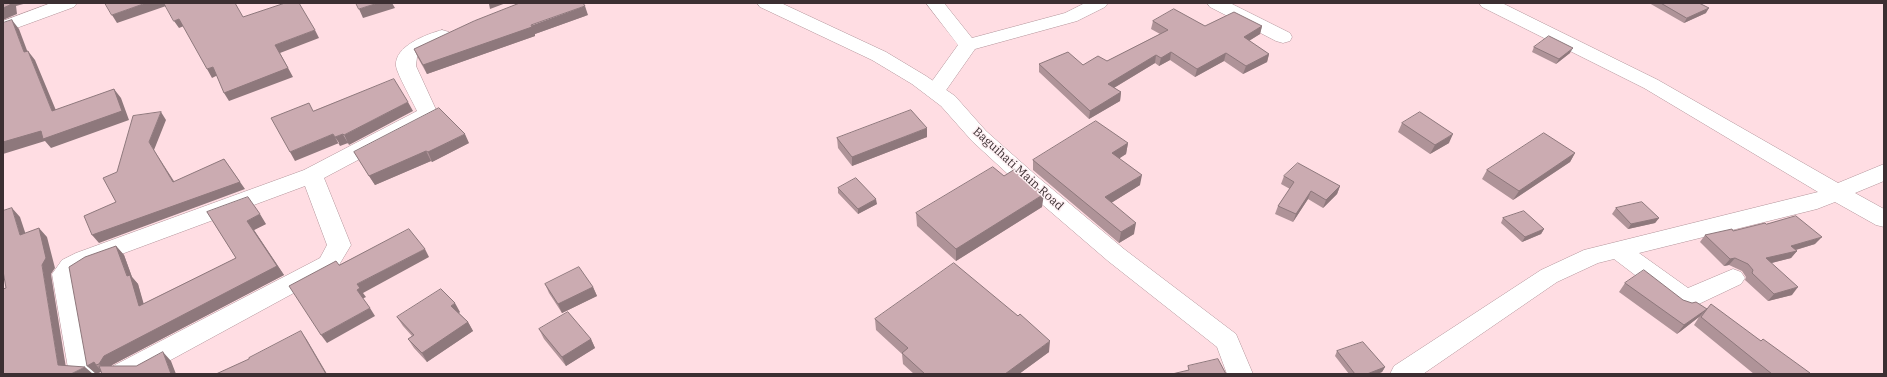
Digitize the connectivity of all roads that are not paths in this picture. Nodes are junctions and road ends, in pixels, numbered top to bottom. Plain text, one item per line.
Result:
1 (68, 3) edge
2 (766, 3) edge
3 (935, 3) edge
4 (1098, 3) edge
5 (1216, 3) edge
6 (1488, 3) edge
7 (3, 28) edge
8 (461, 28) edge
9 (1283, 37) dead end
10 (968, 45) junction
11 (934, 91) junction
12 (1884, 172) edge
13 (312, 175) junction
14 (1835, 193) junction
15 (1884, 220) edge
16 (1618, 250) junction
17 (1733, 278) dead end
18 (82, 374) edge
19 (122, 374) edge
20 (1240, 374) edge
21 (1403, 374) edge

1 - 7 street
2 - 11 street, Baguihati Main Road
3 - 10 street
4 - 10 street
5 - 9 street
6 - 14 street
8 - 13 street
10 - 11 street
11 - 20 street, Baguihati Main Road
12 - 14 street
13 - 18 street
13 - 19 street
14 - 15 street
14 - 16 street
16 - 17 street
16 - 21 street

